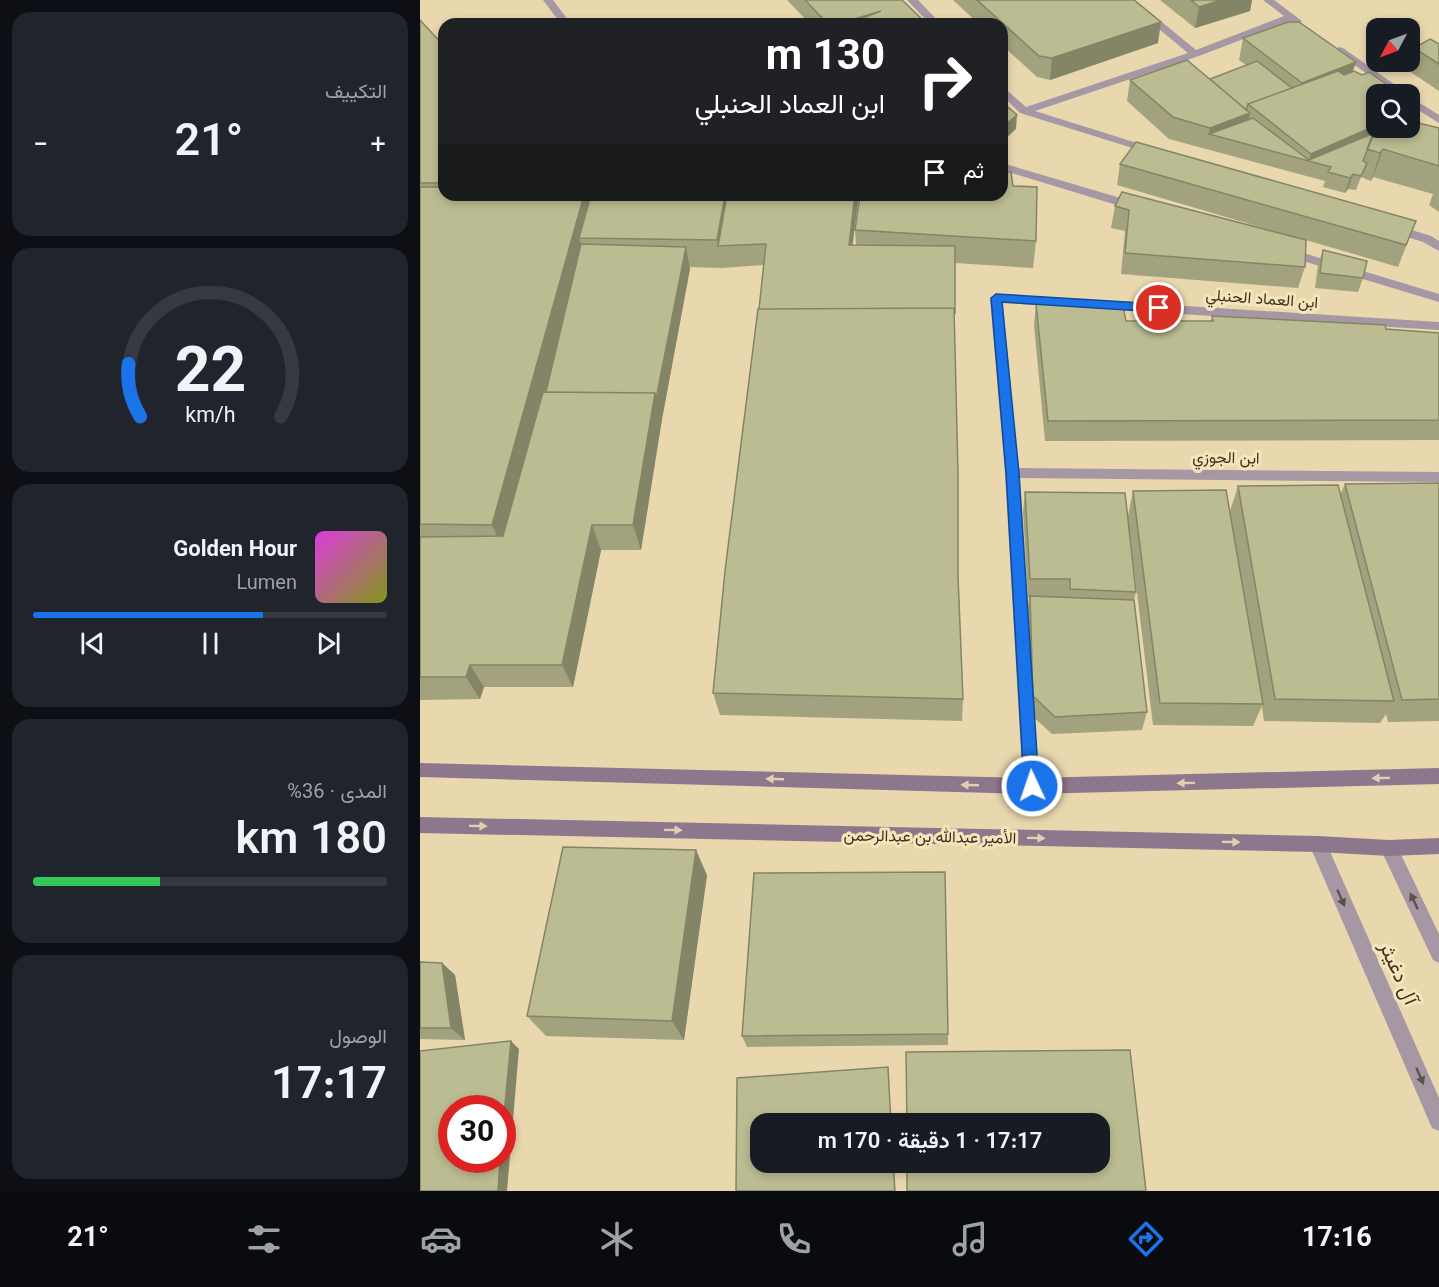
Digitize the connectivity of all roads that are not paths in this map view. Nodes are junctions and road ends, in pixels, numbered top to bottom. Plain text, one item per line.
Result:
1 (548, 0) edge
2 (912, 0) edge
3 (1129, 0) edge
4 (1268, 0) edge
5 (1290, 17) junction
6 (562, 18) edge
7 (930, 18) edge
8 (1309, 30) edge
9 (1327, 43) edge
10 (1195, 54) junction
11 (1388, 84) edge
12 (1008, 95) edge
13 (1420, 107) edge
14 (1024, 111) junction
15 (1439, 120) edge
16 (1158, 153) edge
17 (1008, 168) edge
18 (1148, 210) edge
19 (1382, 225) edge
20 (1439, 247) edge
21 (1271, 248) edge
22 (1439, 298) edge
23 (1439, 326) edge
24 (1012, 473) junction
25 (1439, 477) edge
26 (420, 770) edge
27 (1439, 777) edge
28 (1032, 786) junction
29 (420, 825) edge
30 (1318, 844) junction
31 (1439, 846) edge
32 (1389, 848) junction
33 (1439, 954) edge
34 (1439, 1121) edge

1 - 6 street
2 - 7 street
3 - 10 street
4 - 5 street
5 - 8 street
5 - 10 street
9 - 11 street
10 - 14 street
12 - 14 street
13 - 15 street
14 - 16 street
17 - 18 street
19 - 20 street
21 - 22 street
23 - 24 street, ابن العماد الحنبلي
24 - 25 street, ابن الجوزي
24 - 28 street, ابن العماد الحنبلي
28 -> 26 main road
27 -> 28 main road
29 -> 30 main road, الأمير عبدالله بن عبدالرحمن
30 - 32 main road, الأمير عبدالله بن عبدالرحمن
30 -> 34 street, آل دغيثر
31 - 32 main road, الأمير عبدالله بن عبدالرحمن
33 -> 32 street

